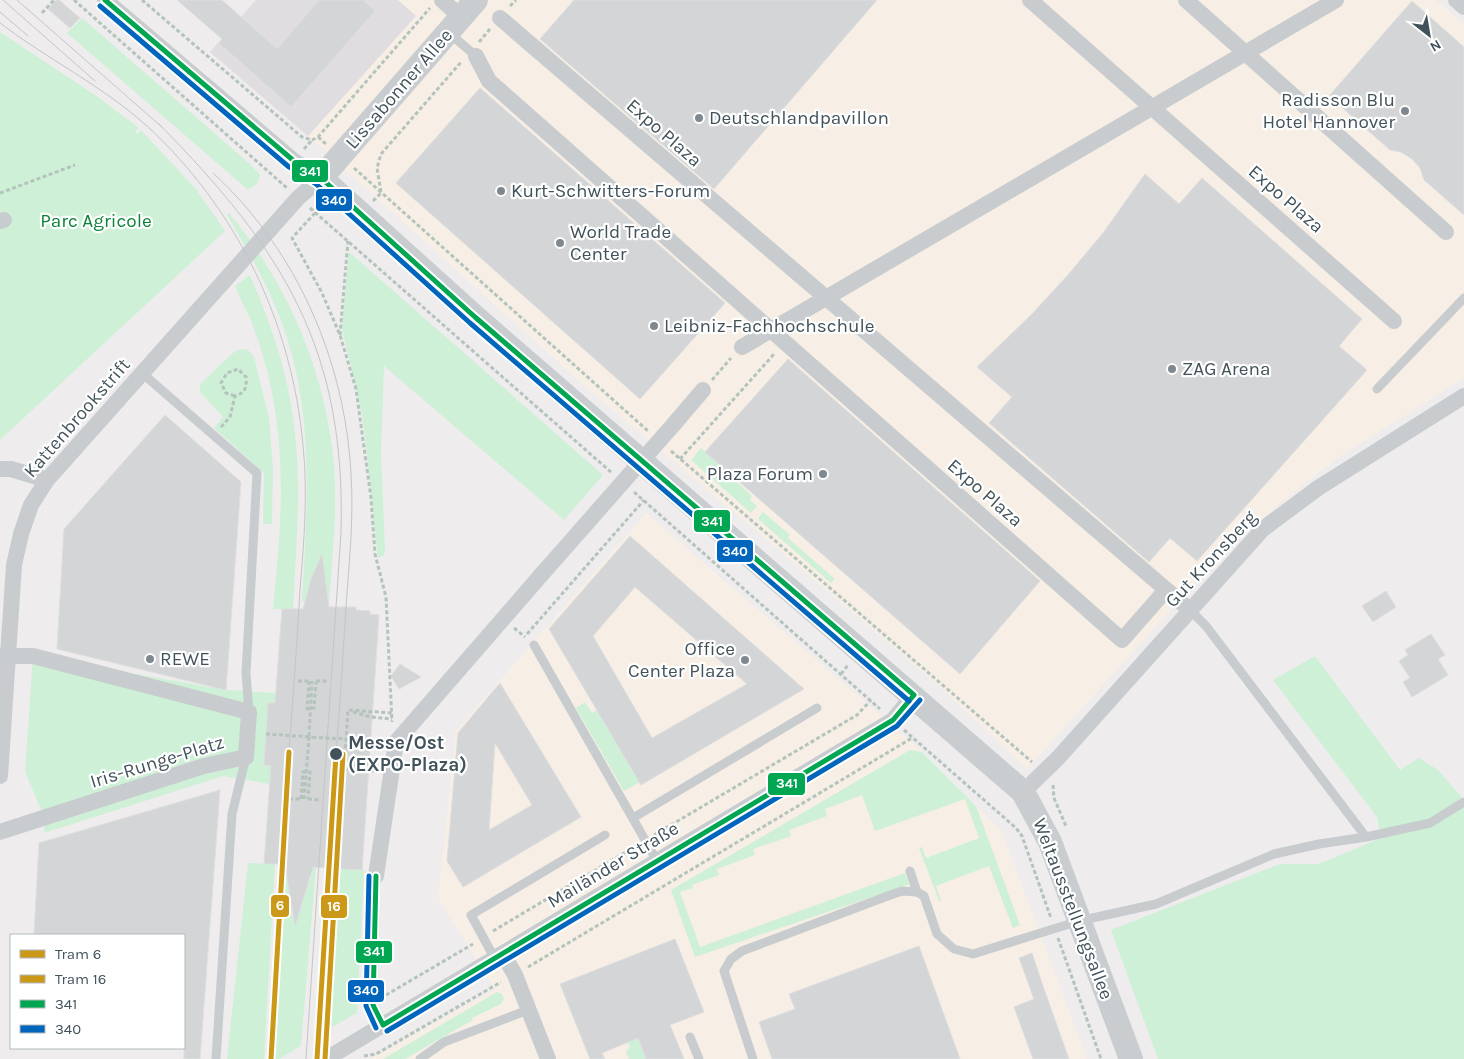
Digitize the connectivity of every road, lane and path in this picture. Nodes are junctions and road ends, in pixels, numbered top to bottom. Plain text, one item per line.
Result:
1 (54, 0) edge
2 (74, 0) edge
3 (105, 0) edge
4 (142, 0) edge
5 (516, 0) edge
6 (1030, 0) edge
7 (1186, 0) edge
8 (1336, 0) edge
9 (1456, 0) edge
10 (436, 4) edge
11 (1464, 7) edge
12 (42, 13) dead end
13 (462, 17) edge
14 (500, 18) junction
15 (473, 53) junction
16 (1246, 53) junction
17 (1152, 108) junction
18 (75, 165) dead end
19 (321, 178) junction
20 (0, 193) edge
21 (298, 198) junction
22 (315, 213) junction
23 (1446, 232) dead end
24 (348, 242) junction
25 (826, 298) junction
26 (1464, 298) edge
27 (1394, 321) dead end
28 (770, 331) junction
29 (340, 335) junction
30 (784, 342) junction
31 (742, 346) joint
32 (142, 373) junction
33 (1377, 389) dead end
34 (703, 390) joint
35 (235, 396) junction
36 (1464, 396) edge
37 (651, 434) dead end
38 (213, 435) junction
39 (666, 446) dead end
40 (680, 459) junction
41 (0, 469) edge
42 (614, 474) dead end
43 (47, 480) junction
44 (629, 487) dead end
45 (644, 500) junction
46 (1166, 590) junction
47 (1190, 610) junction
48 (534, 645) joint
49 (4, 656) edge
50 (298, 681) dead end
51 (312, 681) junction
52 (328, 681) dead end
53 (914, 695) junction
54 (871, 700) junction
55 (817, 708) dead end
56 (348, 710) junction
57 (249, 712) junction
58 (392, 713) junction
59 (392, 718) junction
60 (893, 720) junction
61 (266, 734) dead end
62 (309, 737) junction
63 (912, 738) junction
64 (346, 739) junction
65 (379, 742) dead end
66 (396, 742) junction
67 (246, 757) junction
68 (368, 765) dead end
69 (344, 769) junction
70 (381, 772) dead end
71 (0, 776) edge
72 (1048, 779) junction
73 (1023, 792) junction
74 (289, 799) dead end
75 (305, 799) junction
76 (320, 800) dead end
77 (1464, 802) edge
78 (633, 818) junction
79 (0, 832) edge
80 (604, 835) dead end
81 (1366, 837) junction
82 (646, 840) junction
83 (657, 861) junction
84 (910, 871) dead end
85 (376, 876) joint
86 (918, 892) junction
87 (1079, 921) junction
88 (1054, 928) junction
89 (483, 937) junction
90 (499, 957) junction
91 (515, 975) junction
92 (373, 1005) junction
93 (528, 1010) junction
94 (383, 1025) junction
95 (690, 1038) dead end
96 (332, 1055) edge
97 (216, 1059) edge
98 (367, 1059) edge
99 (420, 1059) edge
100 (548, 1059) edge
101 (699, 1059) edge
102 (753, 1059) edge
103 (1101, 1059) edge
104 (1131, 1059) edge

1 - 12 path
2 - 21 path
3 - 19 street
4 - 10 path
5 - 14 path
6 - 17 street, Expo Plaza
7 - 16 street
8 - 16 street
9 - 11 street
10 - 13 street
13 - 15 lane
13 - 19 main road, Lissabonner Allee
14 - 15 path
14 - 25 street, Expo Plaza
15 - 28 street, Expo Plaza
15 - 37 path
16 - 17 street
16 - 23 street
17 - 25 street
17 - 27 street, Expo Plaza
18 - 20 path
19 - 21 street, Kattenbrookstrift
19 - 53 main road, Weltausstellungsallee
21 - 22 path
21 - 32 street, Kattenbrookstrift
22 - 24 path
22 - 29 path
24 - 29 path
24 - 42 path
25 - 28 street
25 - 46 street, Expo Plaza
26 - 33 lane
28 - 30 street, Expo Plaza
28 - 31 street
29 - 58 path
30 - 40 path
30 - 46 street, Expo Plaza
31 - 34 path
32 - 38 lane
32 - 43 street, Kattenbrookstrift
34 - 66 street, bridge
35 - 35 path
35 - 38 path
36 - 47 street, Gut Kronsberg
38 - 57 lane
39 - 40 path
40 - 72 path
41 - 43 street
43 - 49 street, Kattenbrookstrift
44 - 45 path
45 - 48 path
45 - 54 path
46 - 47 street, Expo Plaza
47 - 72 street, Gut Kronsberg
47 - 81 lane
48 - 78 lane
49 - 57 street, Iris-Runge-Platz
49 - 71 street, Kattenbrookstrift
50 - 51 path
51 - 52 path
51 - 62 path
53 - 60 street, Mailänder Straße
53 - 73 main road, Weltausstellungsallee
54 - 60 path
54 - 82 path
55 - 78 lane
56 - 58 path
56 - 59 path
56 - 64 path
57 - 67 street, Iris-Runge-Platz
58 - 59 path
59 - 66 path
60 - 63 path
60 - 83 street, Mailänder Straße
61 - 62 path, bridge
62 - 64 path, bridge
62 - 75 path
63 - 88 path
63 - 91 path
64 - 65 path
64 - 69 path
66 - 85 street
67 - 79 street, Iris-Runge-Platz
67 - 97 lane
68 - 69 path
69 - 70 path
72 - 73 street, Gut Kronsberg
73 - 87 main road, Weltausstellungsallee
74 - 75 path
75 - 76 path
77 - 81 lane
78 - 82 lane
80 - 89 lane
81 - 87 lane
82 - 83 lane
82 - 89 path
83 - 90 street, Mailänder Straße
84 - 86 lane
85 - 92 lane
86 - 88 lane
86 - 102 lane
87 - 88 lane
87 - 104 main road, Weltausstellungsallee
88 - 103 path
89 - 90 lane
89 - 92 path
90 - 91 street
90 - 94 street, Mailänder Straße
91 - 93 street
91 - 98 path
92 - 94 lane
93 - 99 lane
93 - 100 street
94 - 96 street, Mailänder Straße
95 - 101 lane

